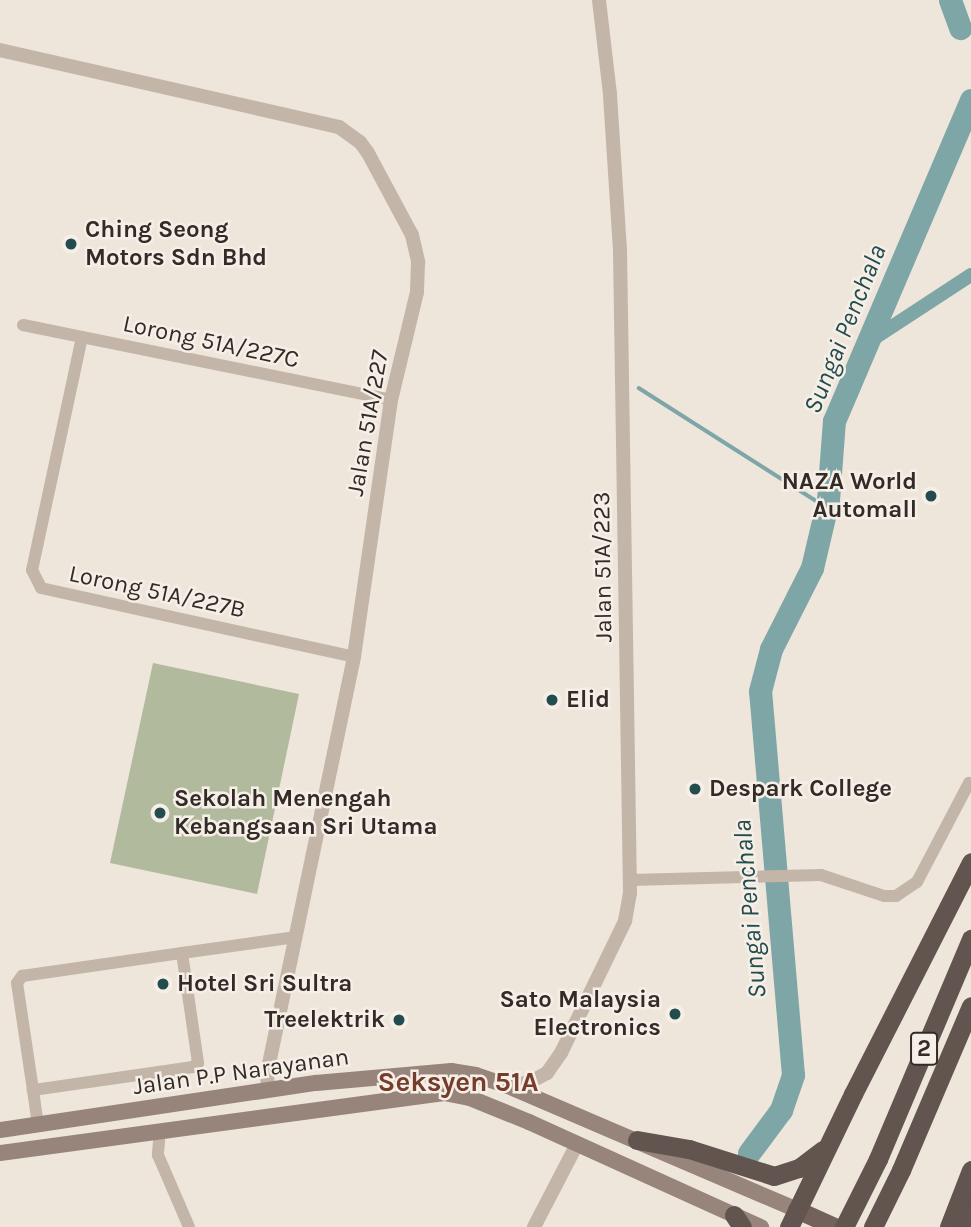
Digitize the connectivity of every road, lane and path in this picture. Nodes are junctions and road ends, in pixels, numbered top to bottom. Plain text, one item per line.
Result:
1 (600, 0) edge
2 (0, 50) edge
3 (23, 325) dead end
4 (82, 337) junction
5 (391, 400) junction
6 (354, 657) junction
7 (969, 783) dead end
8 (971, 862) edge
9 (629, 880) junction
10 (296, 937) junction
11 (971, 939) edge
12 (183, 953) junction
13 (971, 1006) edge
14 (508, 1086) junction
15 (33, 1090) junction
16 (268, 1090) junction
17 (38, 1124) junction
18 (160, 1129) junction
19 (0, 1130) edge
20 (637, 1140) junction
21 (576, 1144) junction
22 (827, 1147) junction
23 (0, 1153) edge
24 (971, 1170) edge
25 (963, 1198) junction
26 (793, 1219) edge
27 (738, 1221) edge
28 (189, 1227) edge
29 (534, 1227) edge
30 (761, 1227) edge
31 (835, 1227) edge
32 (844, 1227) edge
33 (873, 1227) edge
34 (949, 1227) edge
35 (967, 1227) edge

1 - 9 street, Jalan 51A/223
2 - 5 street, Jalan 51A/227
3 - 4 street, Lorong 51A/227C
4 - 5 street, Lorong 51A/227C
4 - 6 street, Lorong 51A/227B
5 - 6 street, Jalan 51A/227
6 - 10 street, Jalan 51A/227
7 - 9 street
8 - 22 highway
9 - 14 street, Jalan 51A/223
10 - 12 street
10 - 16 street, Jalan 51A/227
11 - 32 highway, 2
12 - 15 street
12 - 15 street
13 - 33 highway, 2
14 - 16 main road, Jalan P.P Narayanan
14 - 20 main road, Jalan P.P Narayanan
15 - 17 street
16 - 17 main road, Jalan P.P Narayanan
17 - 19 main road, Jalan P.P Narayanan
18 - 21 main road, Jalan P.P Narayanan
18 - 23 main road, Jalan P.P Narayanan
18 - 28 street
20 - 22 highway
20 - 26 main road, Jalan P.P Narayanan
21 - 27 main road, Jalan P.P Narayanan
21 - 29 street
22 - 26 highway
24 - 25 highway
25 - 34 highway
25 - 35 highway
26 - 31 main road
27 - 30 main road, Jalan P.P Narayanan

